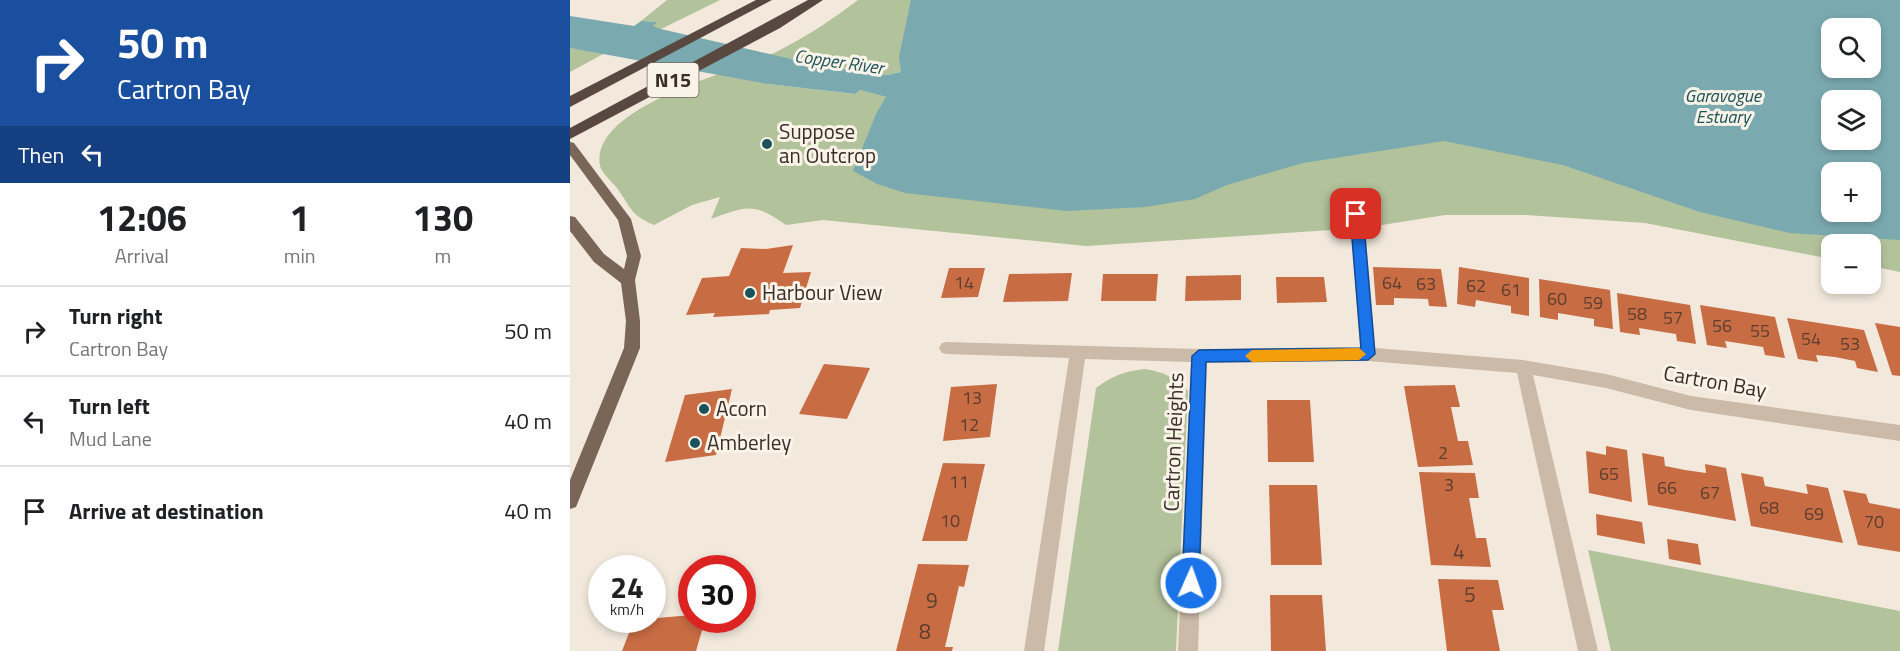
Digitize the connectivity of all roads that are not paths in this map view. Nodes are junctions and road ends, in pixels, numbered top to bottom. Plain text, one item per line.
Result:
1 (746, 0) edge
2 (766, 0) edge
3 (817, 0) edge
4 (706, 32) junction
5 (570, 102) edge
6 (570, 134) edge
7 (570, 146) edge
8 (1356, 214) dead end
9 (570, 221) edge
10 (628, 280) junction
11 (947, 348) dead end
12 (1078, 353) junction
13 (1368, 354) junction
14 (1199, 356) junction
15 (1523, 367) junction
16 (1900, 433) edge
17 (576, 477) edge
18 (570, 501) edge
19 (1034, 651) edge
20 (1188, 651) edge
21 (1588, 651) edge

1 - 4 highway
2 - 4 highway, N15
3 - 6 highway, N15
4 - 5 highway, N15
7 - 10 main road
8 - 13 street
9 - 10 main road
10 - 17 main road
11 - 12 street, Cartron Heights
12 - 14 street, Cartron Heights
12 - 19 street
13 - 14 street, Cartron Bay
13 - 15 street, Cartron Bay
14 - 20 street, Cartron Heights
15 - 16 street, Cartron Bay
15 - 21 street
17 - 18 main road

